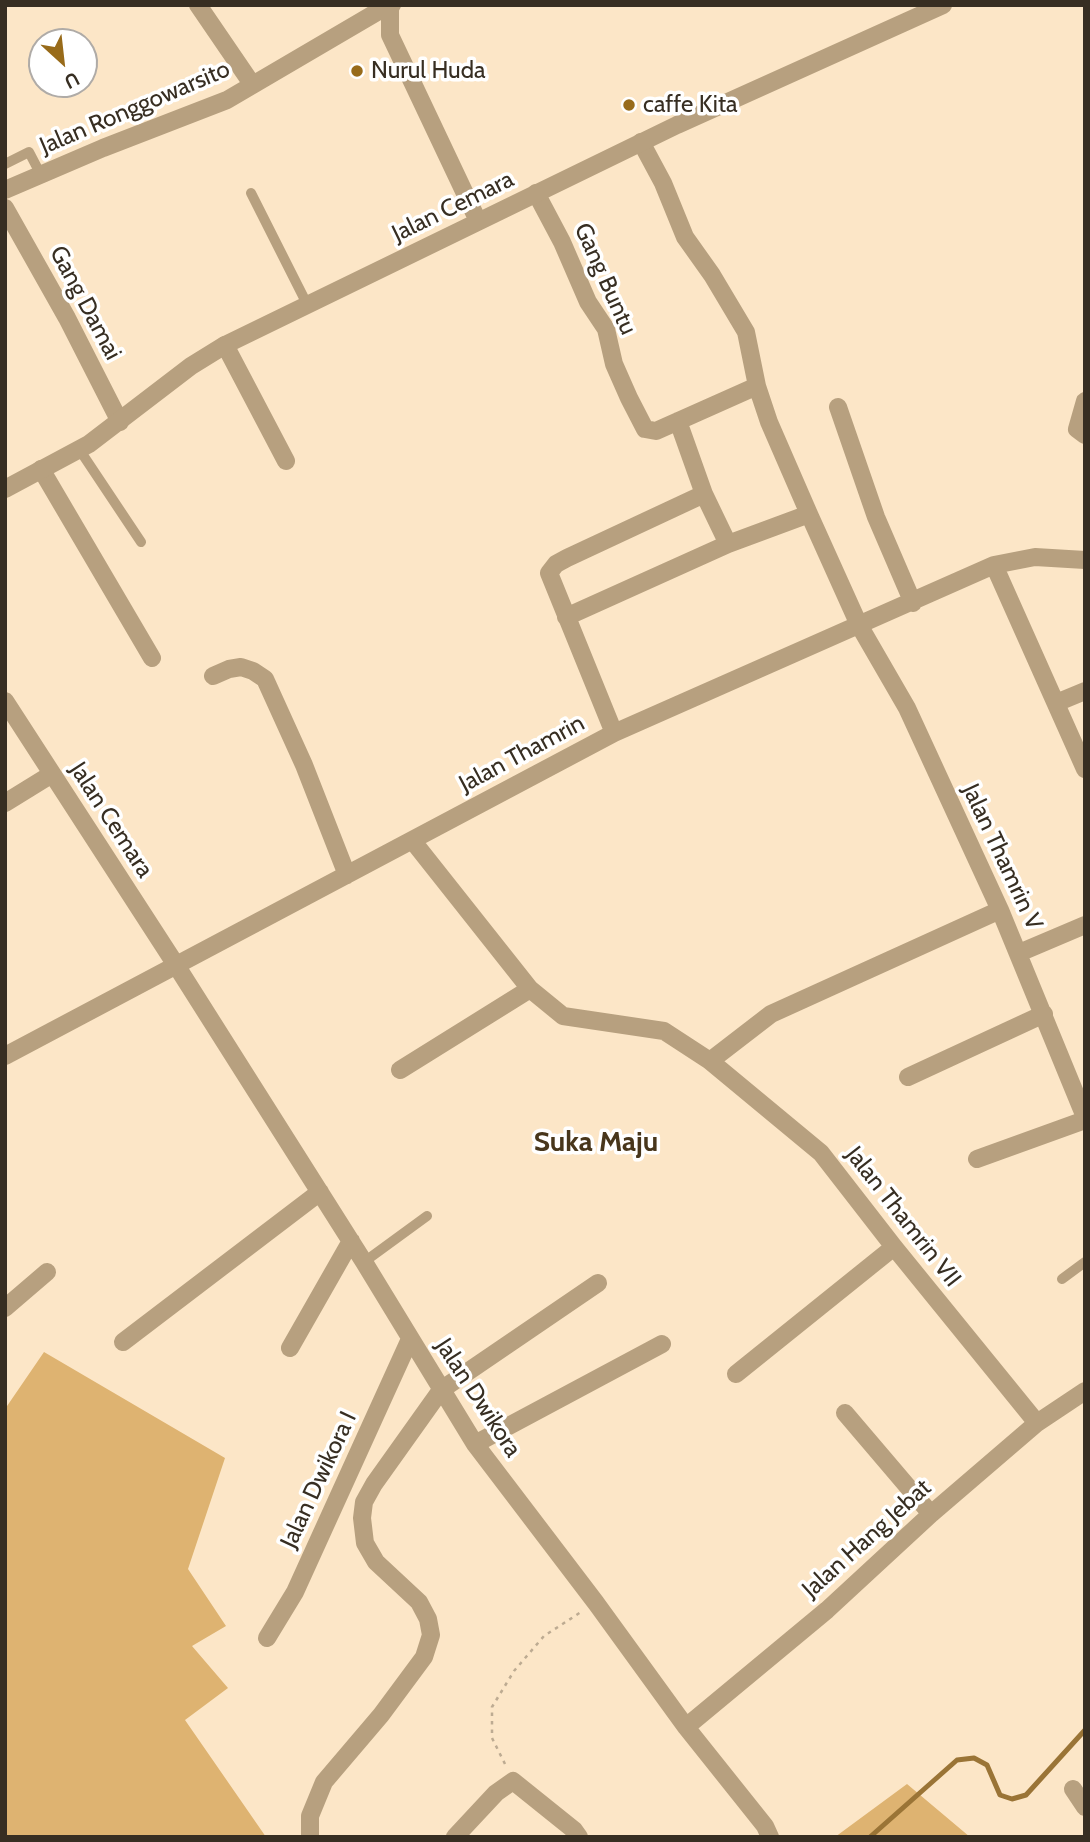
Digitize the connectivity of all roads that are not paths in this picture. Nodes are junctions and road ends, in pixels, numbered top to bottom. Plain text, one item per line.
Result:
1 (198, 5) edge
2 (943, 5) edge
3 (390, 6) edge
4 (252, 84) junction
5 (641, 142) junction
6 (5, 164) edge
7 (41, 175) junction
8 (5, 190) edge
9 (251, 193) dead end
10 (536, 193) junction
11 (5, 208) edge
12 (478, 221) junction
13 (308, 306) junction
14 (225, 345) junction
15 (757, 386) junction
16 (1085, 401) edge
17 (838, 407) dead end
18 (678, 421) junction
19 (120, 422) junction
20 (1085, 435) edge
21 (79, 449) junction
22 (286, 461) dead end
23 (41, 469) junction
24 (5, 489) edge
25 (704, 494) junction
26 (809, 514) junction
27 (141, 542) dead end
28 (728, 544) junction
29 (1085, 560) edge
30 (994, 565) junction
31 (913, 603) junction
32 (566, 617) junction
33 (859, 625) junction
34 (152, 658) dead end
35 (213, 676) dead end
36 (1085, 691) edge
37 (5, 701) edge
38 (1056, 703) junction
39 (614, 733) junction
40 (1085, 769) edge
41 (52, 774) junction
42 (5, 803) edge
43 (412, 840) junction
44 (347, 874) junction
45 (1000, 910) junction
46 (1085, 925) edge
47 (1019, 953) junction
48 (176, 965) junction
49 (530, 989) junction
50 (1044, 1014) junction
51 (5, 1056) edge
52 (710, 1061) junction
53 (400, 1070) dead end
54 (908, 1077) dead end
55 (1085, 1118) edge
56 (977, 1159) dead end
57 (320, 1192) junction
58 (428, 1216) dead end
59 (351, 1241) junction
60 (894, 1247) junction
61 (364, 1262) junction
62 (1085, 1262) edge
63 (47, 1272) dead end
64 (1062, 1279) dead end
65 (598, 1283) dead end
66 (5, 1308) edge
67 (410, 1339) junction
68 (124, 1342) dead end
69 (662, 1345) dead end
70 (290, 1348) dead end
71 (736, 1374) dead end
72 (442, 1390) junction
73 (1085, 1391) edge
74 (845, 1413) dead end
75 (1037, 1423) junction
76 (475, 1444) junction
77 (931, 1514) junction
78 (267, 1639) dead end
79 (686, 1727) junction
80 (1073, 1789) dead end
81 (1085, 1807) edge
82 (310, 1837) edge
83 (455, 1837) edge
84 (579, 1837) edge
85 (770, 1837) edge

1 - 4 street
2 - 5 street, Jalan Cemara
3 - 4 street, Jalan Ronggowarsito
3 - 12 street
4 - 7 street, Jalan Ronggowarsito
5 - 10 street, Jalan Cemara
5 - 15 street, Jalan Thamrin V
6 - 7 lane
7 - 8 street, Jalan Ronggowarsito
9 - 13 lane
10 - 12 street, Jalan Cemara
10 - 18 street, Gang Buntu
11 - 19 street, Gang Damai
12 - 13 street, Jalan Cemara
13 - 14 street, Jalan Cemara
14 - 19 street, Jalan Cemara
14 - 22 street
15 - 18 street, Gang Buntu
15 - 26 street, Jalan Thamrin V
16 - 20 street
17 - 31 street
18 - 25 street
19 - 21 street, Jalan Cemara
21 - 23 street, Jalan Cemara
21 - 27 lane
23 - 24 street, Jalan Cemara
23 - 34 street
25 - 28 street
25 - 32 street
26 - 28 street
26 - 33 street, Jalan Thamrin V
28 - 32 street
29 - 30 street, Jalan Thamrin
30 - 31 street, Jalan Thamrin
30 - 38 street
31 - 33 street, Jalan Thamrin
32 - 39 street
33 - 39 street, Jalan Thamrin
33 - 45 street, Jalan Thamrin V
35 - 44 street
36 - 38 street
37 - 41 street, Jalan Cemara
38 - 40 street
39 - 43 street, Jalan Thamrin
41 - 42 street
41 - 48 street, Jalan Cemara
43 - 44 street, Jalan Thamrin
43 - 49 street, Jalan Thamrin VII
44 - 48 street, Jalan Thamrin
45 - 47 street, Jalan Thamrin V
45 - 52 street
46 - 47 street
47 - 50 street, Jalan Thamrin V
48 - 51 street, Jalan Thamrin
48 - 57 street, Jalan Dwikora
49 - 52 street, Jalan Thamrin VII
49 - 53 street
50 - 54 street
50 - 55 street, Jalan Thamrin V
52 - 60 street, Jalan Thamrin VII
55 - 56 street
57 - 59 street, Jalan Dwikora
57 - 68 street
58 - 61 lane
59 - 61 street, Jalan Dwikora
59 - 70 street
60 - 71 street
60 - 75 street, Jalan Thamrin VII
61 - 67 street, Jalan Dwikora
62 - 64 lane
63 - 66 street
65 - 72 street
67 - 72 street, Jalan Dwikora
67 - 78 street, Jalan Dwikora I
69 - 76 street
72 - 76 street, Jalan Dwikora
72 - 82 street
73 - 75 street, Jalan Hang Jebat
74 - 77 street
75 - 77 street, Jalan Hang Jebat
76 - 79 street, Jalan Dwikora
77 - 79 street, Jalan Hang Jebat
79 - 85 street, Jalan Dwikora
80 - 81 street
83 - 84 street

